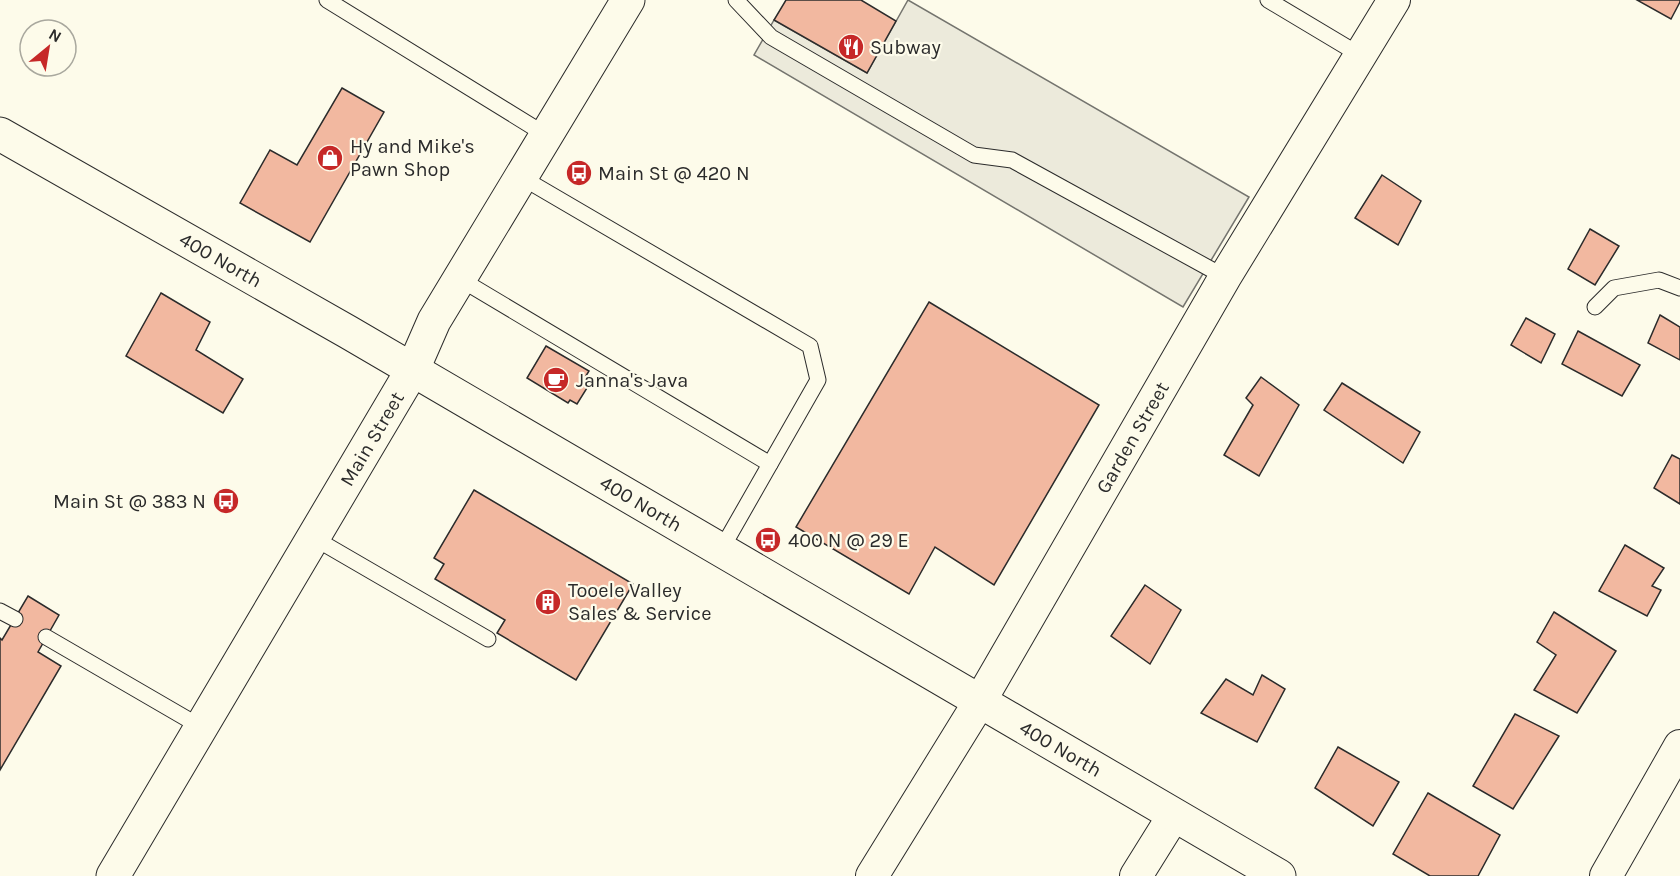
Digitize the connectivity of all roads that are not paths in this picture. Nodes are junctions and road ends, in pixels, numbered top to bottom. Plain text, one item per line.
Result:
1 (327, 0) edge
2 (628, 0) edge
3 (735, 0) edge
4 (1268, 0) edge
5 (1394, 0) edge
6 (1360, 55) junction
7 (0, 134) edge
8 (546, 135) junction
9 (521, 177) junction
10 (1225, 277) junction
11 (460, 279) junction
12 (1680, 288) edge
13 (1595, 307) dead end
14 (413, 369) junction
15 (770, 464) junction
16 (314, 538) junction
17 (721, 550) junction
18 (0, 610) edge
19 (15, 619) dead end
20 (46, 637) dead end
21 (488, 639) dead end
22 (980, 701) junction
23 (201, 727) junction
24 (1680, 746) edge
25 (1174, 815) junction
26 (113, 876) edge
27 (872, 876) edge
28 (1136, 876) edge
29 (1279, 876) edge
30 (1606, 876) edge

1 - 8 lane
2 - 8 main road, Main Street
3 - 10 lane
4 - 6 lane
5 - 6 street, Garden Street
6 - 10 street, Garden Street
7 - 14 main road, 400 North
8 - 9 main road, Main Street
9 - 11 main road, Main Street
9 - 15 lane
10 - 22 street, Garden Street
11 - 14 main road, Main Street
11 - 15 lane
12 - 13 lane
14 - 16 main road, Main Street
14 - 17 main road, 400 North
15 - 17 lane
16 - 21 lane
16 - 23 main road, Main Street
17 - 22 main road, 400 North
18 - 19 lane
20 - 23 lane
22 - 25 main road, 400 North
22 - 27 street, Garden Street
23 - 26 main road, Main Street
24 - 30 street
25 - 28 street
25 - 29 main road, 400 North

